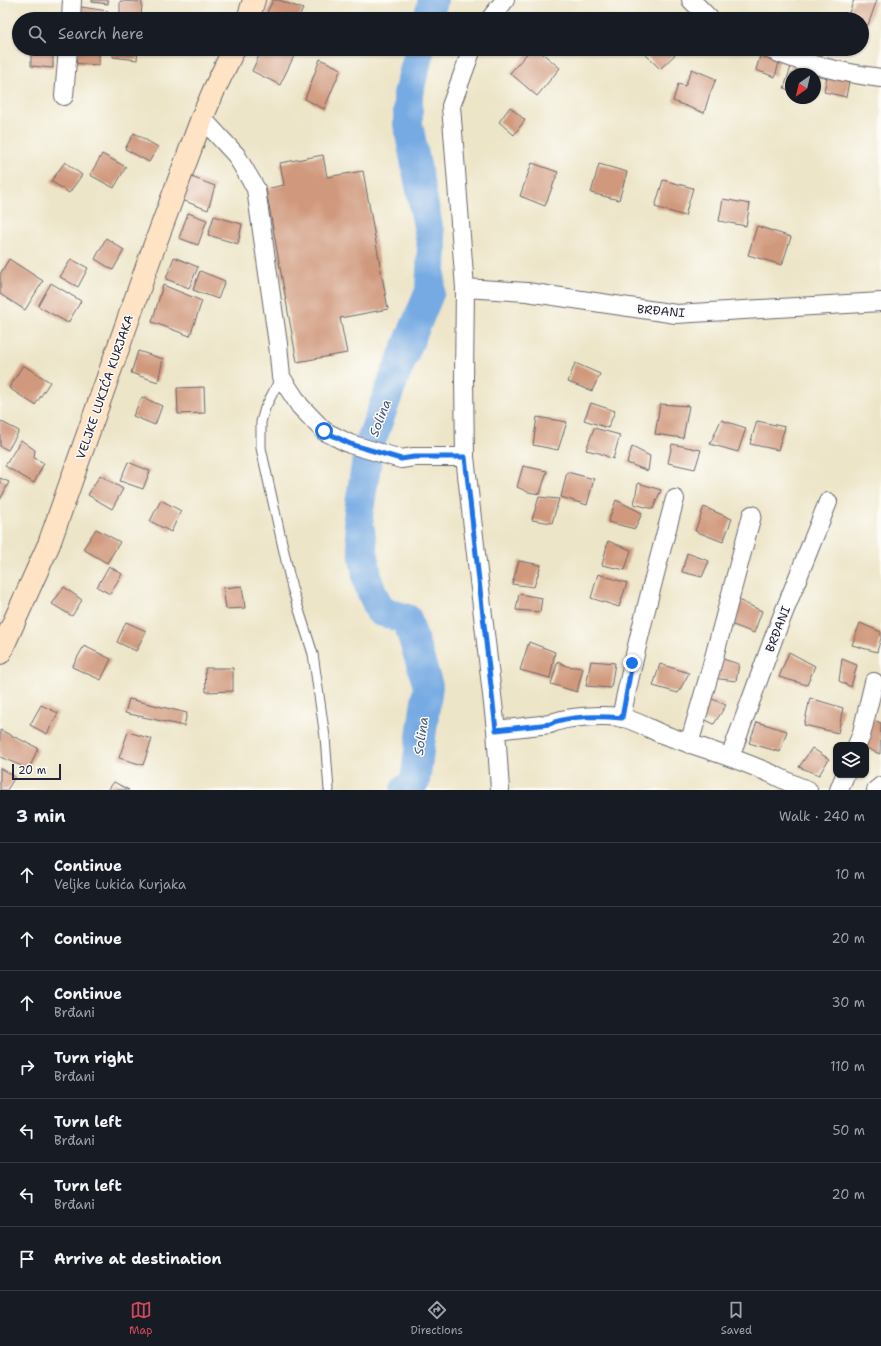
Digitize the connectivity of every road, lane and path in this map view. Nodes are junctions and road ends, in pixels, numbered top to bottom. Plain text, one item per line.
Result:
1 (72, 0) edge
2 (254, 0) edge
3 (505, 0) edge
4 (691, 0) edge
5 (71, 12) edge
6 (250, 12) edge
7 (496, 12) edge
8 (703, 12) edge
9 (67, 56) edge
10 (231, 56) edge
11 (469, 56) edge
12 (788, 56) edge
13 (881, 78) edge
14 (64, 96) dead end
15 (202, 118) junction
16 (465, 288) junction
17 (881, 302) edge
18 (281, 376) junction
19 (465, 457) junction
20 (675, 499) dead end
21 (828, 502) dead end
22 (752, 515) dead end
23 (0, 653) edge
24 (874, 682) dead end
25 (622, 718) junction
26 (496, 730) junction
27 (858, 742) edge
28 (689, 744) junction
29 (730, 757) junction
30 (844, 778) edge
31 (881, 786) edge
32 (330, 790) edge
33 (500, 790) edge
34 (808, 790) edge
35 (839, 790) edge
36 (876, 790) edge

1 - 5 street
2 - 6 main road
3 - 7 street
4 - 8 street
9 - 14 street
10 - 15 main road, VELJKE LUKIĆA KURJAKA
11 - 16 street
12 - 13 street
15 - 18 street
15 - 23 main road, VELJKE LUKIĆA KURJAKA
16 - 17 street, BRĐANI
16 - 19 street
18 - 19 street
18 - 32 lane
19 - 26 street
20 - 25 street
21 - 29 street, BRĐANI
22 - 28 street
24 - 27 street
25 - 26 street
25 - 28 street
26 - 33 street
28 - 29 street
29 - 34 street
30 - 35 street
31 - 36 street

